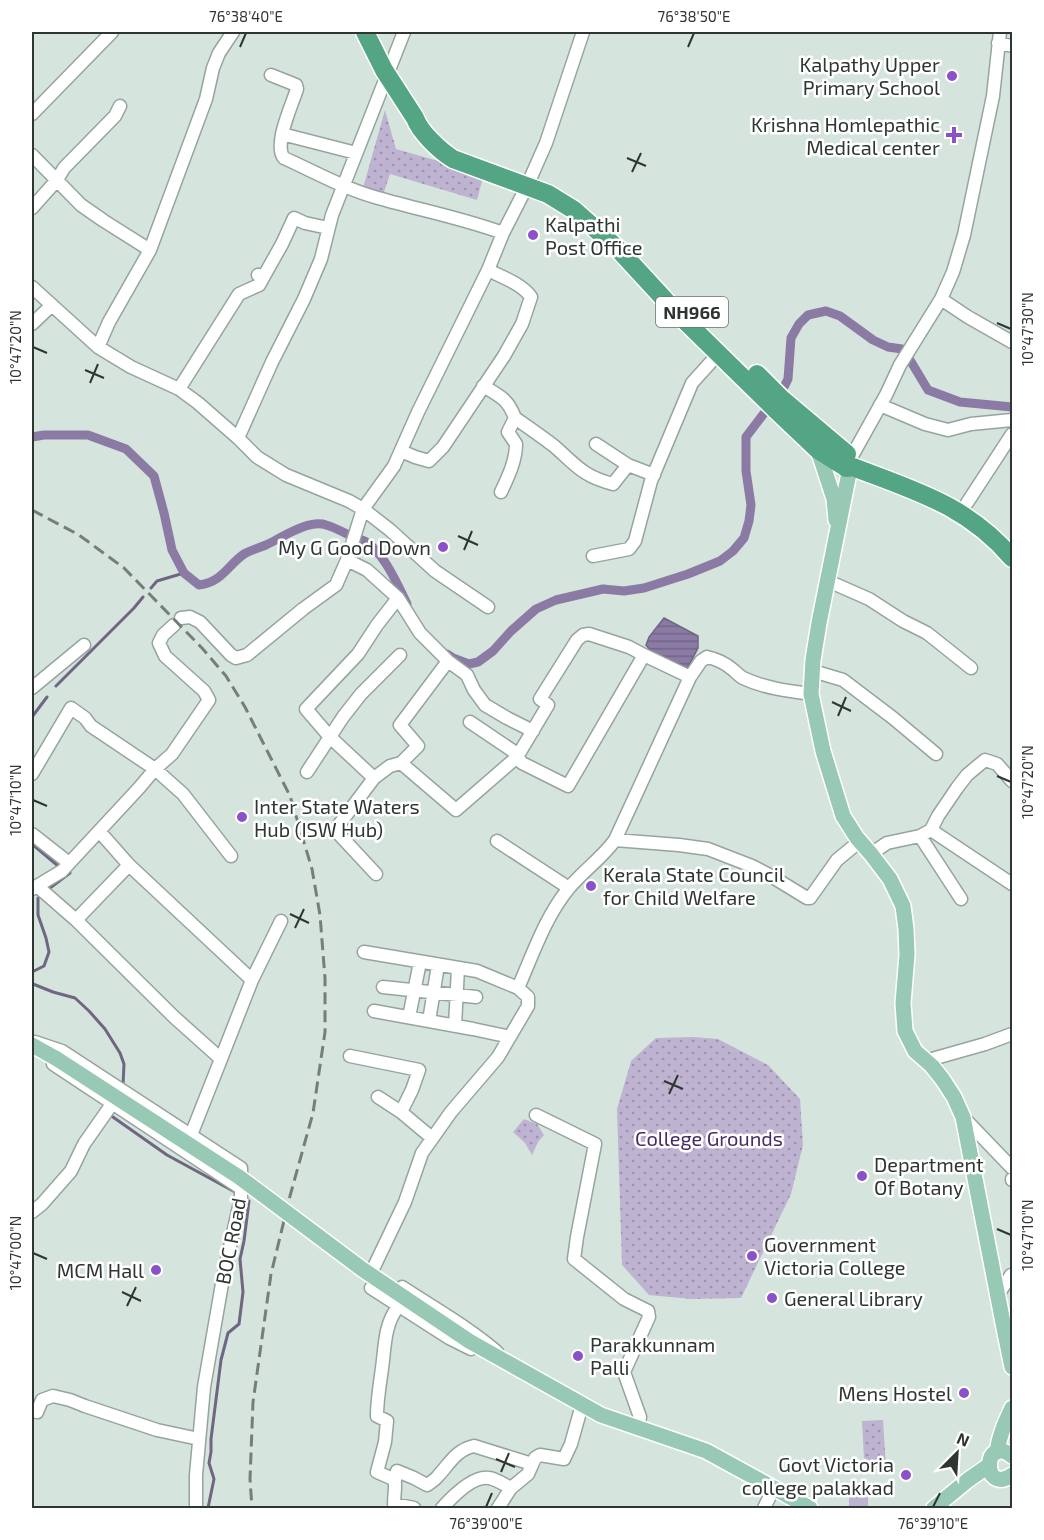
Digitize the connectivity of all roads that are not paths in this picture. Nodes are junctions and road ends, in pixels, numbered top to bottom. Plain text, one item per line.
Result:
1 (112, 32) edge
2 (232, 32) edge
3 (365, 32) edge
4 (404, 32) edge
5 (583, 32) edge
6 (999, 37) edge
7 (1012, 46) edge
8 (271, 75) dead end
9 (387, 75) junction
10 (120, 106) dead end
11 (32, 114) edge
12 (282, 134) junction
13 (356, 153) junction
14 (32, 155) edge
15 (57, 180) junction
16 (529, 183) junction
17 (344, 185) junction
18 (32, 208) edge
19 (328, 228) junction
20 (503, 233) junction
21 (150, 250) junction
22 (488, 270) junction
23 (32, 287) edge
24 (941, 299) junction
25 (52, 305) junction
26 (32, 324) edge
27 (1012, 342) edge
28 (98, 347) junction
29 (719, 353) junction
30 (483, 386) junction
31 (179, 389) junction
32 (880, 405) junction
33 (515, 418) junction
34 (1012, 420) edge
35 (1012, 434) edge
36 (238, 438) junction
37 (596, 444) dead end
38 (818, 450) junction
39 (401, 451) junction
40 (850, 461) junction
41 (628, 465) junction
42 (654, 475) junction
43 (501, 492) dead end
44 (967, 503) junction
45 (363, 509) junction
46 (838, 535) junction
47 (1012, 543) edge
48 (593, 556) dead end
49 (1012, 558) edge
50 (347, 560) junction
51 (828, 580) junction
52 (398, 598) junction
53 (488, 607) dead end
54 (84, 645) dead end
55 (399, 655) dead end
56 (644, 655) junction
57 (448, 661) junction
58 (971, 668) dead end
59 (813, 671) junction
60 (690, 677) junction
61 (32, 688) edge
62 (811, 694) junction
63 (470, 722) dead end
64 (533, 731) junction
65 (330, 737) junction
66 (936, 754) dead end
67 (517, 757) junction
68 (401, 763) junction
69 (155, 769) junction
70 (307, 772) dead end
71 (32, 774) edge
72 (375, 778) junction
73 (1012, 781) edge
74 (99, 831) junction
75 (926, 833) junction
76 (32, 834) edge
77 (615, 840) junction
78 (497, 841) dead end
79 (860, 841) junction
80 (872, 854) junction
81 (231, 856) dead end
82 (69, 863) junction
83 (129, 865) junction
84 (376, 874) dead end
85 (1012, 885) edge
86 (34, 888) edge
87 (569, 888) junction
88 (961, 900) dead end
89 (76, 920) junction
90 (281, 921) dead end
91 (364, 952) dead end
92 (420, 962) junction
93 (438, 965) junction
94 (458, 968) junction
95 (252, 980) junction
96 (383, 987) dead end
97 (518, 988) junction
98 (414, 990) junction
99 (433, 993) junction
100 (457, 995) junction
101 (476, 997) dead end
102 (374, 1011) dead end
103 (409, 1017) junction
104 (429, 1021) junction
105 (455, 1026) junction
106 (1012, 1034) edge
107 (510, 1037) junction
108 (32, 1044) edge
109 (350, 1056) dead end
110 (221, 1059) junction
111 (926, 1061) junction
112 (378, 1097) dead end
113 (112, 1104) junction
114 (401, 1112) junction
115 (536, 1115) dead end
116 (963, 1117) junction
117 (190, 1135) junction
118 (432, 1138) junction
119 (1012, 1168) edge
120 (242, 1190) junction
121 (32, 1212) edge
122 (324, 1234) dead end
123 (373, 1269) junction
124 (1012, 1276) edge
125 (371, 1288) dead end
126 (998, 1296) junction
127 (398, 1307) junction
128 (507, 1360) junction
129 (1012, 1367) edge
130 (582, 1405) junction
131 (1012, 1408) edge
132 (32, 1411) edge
133 (638, 1427) junction
134 (199, 1439) junction
135 (1005, 1454) edge
136 (532, 1464) junction
137 (990, 1470) junction
138 (1012, 1475) edge
139 (393, 1479) junction
140 (511, 1488) junction
141 (774, 1488) junction
142 (395, 1506) edge
143 (803, 1507) edge
144 (196, 1509) edge
145 (414, 1509) edge
146 (442, 1509) edge
147 (498, 1509) edge
148 (764, 1509) edge
149 (934, 1509) edge
150 (944, 1509) edge

1 - 11 street
2 - 21 street
3 - 9 highway, NH966
4 - 9 street
5 - 16 street
6 - 7 street
6 - 24 street
8 - 12 street
9 - 13 street
9 - 16 highway, NH966
10 - 15 street
12 - 13 street
12 - 17 street
13 - 17 street
14 - 15 street
15 - 18 street
15 - 21 street
16 - 20 street
16 - 29 highway, NH966
16 - 40 highway, NH966
17 - 19 street
17 - 20 street
19 - 31 street
19 - 36 street
20 - 22 street
21 - 28 street
22 - 30 street
22 - 39 street
23 - 25 street
24 - 27 street
24 - 32 street
25 - 26 street
25 - 28 street
28 - 31 street
29 - 38 highway, NH966
29 - 42 street
30 - 33 street
30 - 39 street
31 - 36 street
32 - 34 street
32 - 40 street
33 - 41 street
33 - 43 street
35 - 44 street
36 - 45 street
37 - 41 street
38 - 40 highway, NH966
38 - 46 main road
39 - 45 street
40 - 44 highway, NH966
40 - 46 main road
40 - 49 highway, NH966
41 - 42 street
42 - 48 street
44 - 47 highway, NH966
45 - 50 street
45 - 53 street
46 - 51 main road
50 - 52 street
50 - 69 street
51 - 58 street
51 - 59 main road
52 - 57 street
52 - 65 street
54 - 61 street
55 - 65 street
56 - 60 street
56 - 64 street
56 - 67 street
57 - 64 street
57 - 68 street
59 - 62 main road
59 - 66 street
60 - 62 street
60 - 77 street
62 - 79 main road
63 - 67 street
64 - 67 street
65 - 70 street
65 - 72 street
67 - 68 street
68 - 72 street
69 - 71 street
69 - 74 street
69 - 81 street
72 - 84 street
73 - 75 street
74 - 82 street
74 - 83 street
75 - 80 street
75 - 85 street
75 - 88 street
76 - 82 street
77 - 79 street
77 - 87 street
78 - 87 street
79 - 80 main road
80 - 111 main road
82 - 86 street
83 - 89 street
83 - 95 street
86 - 89 street
87 - 97 street
89 - 110 street
90 - 95 street
91 - 92 street
92 - 93 street
92 - 98 street
93 - 94 street
93 - 99 street
94 - 97 street
94 - 100 street
95 - 110 street
96 - 98 street
97 - 107 street
98 - 99 street
98 - 103 street
99 - 100 street
99 - 104 street
100 - 101 street
100 - 105 street
102 - 103 street
103 - 104 street
104 - 105 street
105 - 107 street
106 - 111 street
107 - 118 street
108 - 113 street, BOC Road
108 - 117 street
108 - 128 main road, bridge
109 - 114 street
110 - 117 street
111 - 116 main road
112 - 114 street
113 - 120 street, BOC Road
113 - 121 street
114 - 118 street
115 - 133 street
116 - 119 street
116 - 126 main road
117 - 120 street
118 - 123 street
120 - 134 street, BOC Road
122 - 123 street
123 - 128 street
124 - 126 street
125 - 127 street
126 - 129 main road
127 - 128 street
127 - 139 street
128 - 130 main road
130 - 133 main road
130 - 136 street
131 - 135 main road
132 - 134 street
133 - 141 main road
134 - 144 street, BOC Road
135 - 137 main road
136 - 139 street
136 - 140 street
137 - 138 main road
137 - 149 main road
137 - 150 main road
139 - 142 street
140 - 146 street
140 - 147 street
141 - 143 main road
141 - 148 street
142 - 145 street

